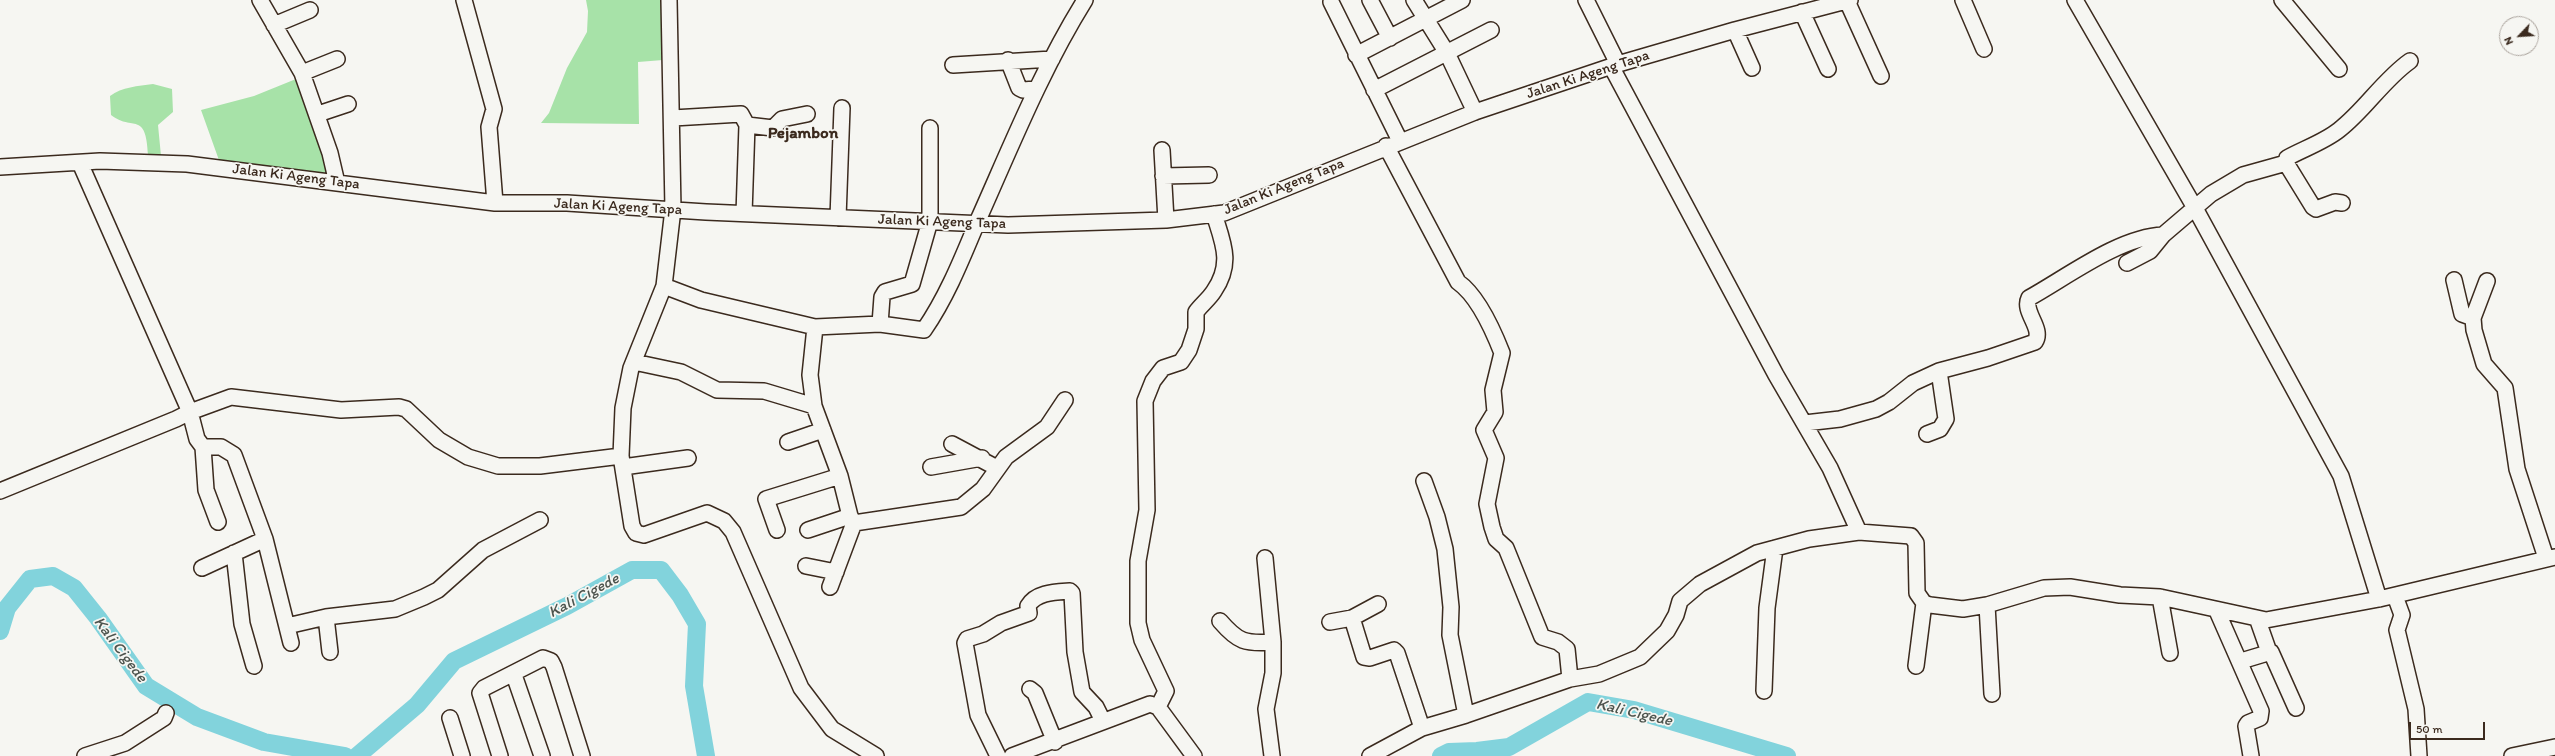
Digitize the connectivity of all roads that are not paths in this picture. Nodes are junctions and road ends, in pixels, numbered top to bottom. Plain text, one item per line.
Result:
1 (260, 0) edge
2 (464, 0) edge
3 (669, 0) edge
4 (1085, 0) edge
5 (1370, 0) edge
6 (1414, 0) edge
7 (1586, 0) edge
8 (1848, 0) edge
9 (1963, 0) edge
10 (2075, 0) edge
11 (2282, 0) edge
12 (1456, 1) edge
13 (1331, 2) dead end
14 (310, 10) dead end
15 (1802, 12) junction
16 (1424, 19) junction
17 (274, 26) junction
18 (1490, 30) dead end
19 (1735, 30) junction
20 (1390, 38) junction
21 (1984, 49) dead end
22 (1446, 53) junction
23 (1356, 55) junction
24 (1052, 58) junction
25 (337, 59) dead end
26 (1008, 60) junction
27 (2410, 61) dead end
28 (953, 65) dead end
29 (1615, 65) junction
30 (1752, 68) dead end
31 (1828, 69) dead end
32 (2340, 69) dead end
33 (302, 73) junction
34 (1881, 76) dead end
35 (1036, 89) junction
36 (1374, 90) junction
37 (348, 104) dead end
38 (842, 108) dead end
39 (1475, 112) junction
40 (318, 114) junction
41 (807, 114) dead end
42 (673, 118) junction
43 (747, 126) junction
44 (930, 128) dead end
45 (1400, 141) junction
46 (1386, 146) junction
47 (1162, 150) dead end
48 (80, 162) junction
49 (2286, 163) junction
50 (0, 167) edge
51 (1209, 175) dead end
52 (1163, 176) junction
53 (337, 183) junction
54 (495, 203) junction
55 (2342, 203) dead end
56 (2195, 208) junction
57 (673, 209) junction
58 (744, 214) junction
59 (1214, 214) junction
60 (838, 218) junction
61 (1166, 220) junction
62 (930, 221) junction
63 (977, 224) junction
64 (2163, 235) junction
65 (2127, 263) dead end
66 (2454, 280) dead end
67 (2487, 281) dead end
68 (664, 286) junction
69 (2473, 318) junction
70 (880, 324) junction
71 (815, 327) junction
72 (634, 362) junction
73 (1939, 371) junction
74 (1065, 400) dead end
75 (814, 406) junction
76 (190, 412) junction
77 (1805, 423) junction
78 (823, 430) junction
79 (1927, 434) dead end
80 (788, 442) dead end
81 (952, 444) dead end
82 (203, 447) junction
83 (688, 458) dead end
84 (982, 458) junction
85 (622, 462) junction
86 (931, 467) dead end
87 (997, 468) junction
88 (840, 476) junction
89 (1424, 481) dead end
90 (0, 491) edge
91 (540, 520) dead end
92 (852, 520) junction
93 (218, 522) dead end
94 (777, 530) dead end
95 (808, 530) dead end
96 (1859, 532) junction
97 (265, 539) junction
98 (1775, 548) junction
99 (234, 552) junction
100 (2551, 557) edge
101 (1265, 558) dead end
102 (806, 566) dead end
103 (202, 568) dead end
104 (836, 572) junction
105 (830, 587) dead end
106 (2394, 596) junction
107 (2160, 597) junction
108 (2379, 599) junction
109 (1924, 603) junction
110 (1378, 604) dead end
111 (1987, 605) junction
112 (2217, 610) junction
113 (326, 617) junction
114 (1352, 618) junction
115 (2257, 618) junction
116 (1220, 621) dead end
117 (1330, 622) dead end
118 (287, 626) junction
119 (1273, 642) junction
120 (291, 643) dead end
121 (330, 652) dead end
122 (2269, 652) junction
123 (2170, 653) dead end
124 (2240, 661) junction
125 (254, 666) dead end
126 (1916, 666) dead end
127 (514, 675) junction
128 (1570, 679) junction
129 (1030, 689) dead end
130 (1764, 691) dead end
131 (1992, 694) dead end
132 (1158, 707) junction
133 (2296, 708) dead end
134 (166, 713) dead end
135 (1466, 715) junction
136 (450, 718) dead end
137 (1103, 721) junction
138 (1422, 728) junction
139 (1054, 742) junction
140 (2555, 747) edge
141 (85, 756) edge
142 (462, 756) edge
143 (500, 756) edge
144 (542, 756) edge
145 (582, 756) edge
146 (876, 756) edge
147 (998, 756) edge
148 (1012, 756) edge
149 (1194, 756) edge
150 (1272, 756) edge
151 (1370, 756) edge
152 (2251, 756) edge
153 (2419, 756) edge
154 (2512, 756) edge

1 - 17 street
2 - 54 street
3 - 42 street
4 - 24 street
5 - 20 street
6 - 16 street
7 - 29 street
8 - 15 street, Jalan Ki Ageng Tapa
8 - 34 street
9 - 21 street
10 - 56 street
11 - 32 street
12 - 16 street
13 - 23 street
14 - 17 street
15 - 19 street, Jalan Ki Ageng Tapa
15 - 31 street
16 - 20 street
16 - 22 street
17 - 33 street
18 - 22 street
19 - 29 street, Jalan Ki Ageng Tapa
19 - 30 street
20 - 23 street
22 - 36 street
22 - 39 street
23 - 36 street
24 - 26 street
24 - 35 street
25 - 33 street
26 - 28 street
26 - 35 street
27 - 49 street
29 - 39 street, Jalan Ki Ageng Tapa
29 - 77 street
33 - 40 street
35 - 63 street
36 - 45 street
37 - 40 street
38 - 60 street
39 - 45 street, Jalan Ki Ageng Tapa
40 - 53 street
41 - 43 street
42 - 43 street
42 - 57 street
43 - 58 street
44 - 62 street
45 - 46 street, Jalan Ki Ageng Tapa
46 - 59 street, Jalan Ki Ageng Tapa
46 - 128 street
47 - 52 street
48 - 50 street, Jalan Ki Ageng Tapa
48 - 53 street, Jalan Ki Ageng Tapa
48 - 76 street
49 - 55 street
49 - 56 street
51 - 52 street
52 - 61 street
53 - 54 street, Jalan Ki Ageng Tapa
54 - 57 street, Jalan Ki Ageng Tapa
56 - 64 street
56 - 108 street
57 - 58 street, Jalan Ki Ageng Tapa
57 - 68 street
58 - 60 street, Jalan Ki Ageng Tapa
59 - 61 street, Jalan Ki Ageng Tapa
59 - 132 street
60 - 62 street, Jalan Ki Ageng Tapa
61 - 63 street, Jalan Ki Ageng Tapa
62 - 63 street, Jalan Ki Ageng Tapa
62 - 70 street
63 - 70 street
64 - 65 street
64 - 73 street
66 - 69 street
67 - 69 street
68 - 71 street
68 - 72 street
69 - 100 street
70 - 71 street
71 - 75 street
72 - 75 street
72 - 85 street
73 - 77 street
73 - 79 street
74 - 87 street
75 - 78 street
76 - 82 street
76 - 85 street
76 - 90 street
77 - 96 street
78 - 80 street
78 - 88 street
81 - 84 street
82 - 93 street
82 - 97 street
83 - 85 street
84 - 86 street
84 - 87 street
85 - 146 street
87 - 92 street
88 - 92 street
88 - 94 street
89 - 135 street
91 - 113 street
92 - 95 street
92 - 104 street
96 - 98 street
96 - 109 street
97 - 99 street
97 - 118 street
98 - 128 street
98 - 130 street
99 - 103 street
99 - 125 street
100 - 106 street
101 - 119 street
102 - 104 street
104 - 105 street
106 - 108 street
106 - 153 street
107 - 111 street
107 - 112 street
107 - 123 street
108 - 115 street
109 - 111 street
109 - 126 street
110 - 114 street
111 - 131 street
112 - 115 street
112 - 124 street
113 - 118 street
113 - 121 street
114 - 117 street
114 - 138 street
115 - 122 street
116 - 119 street
118 - 120 street
119 - 150 street
122 - 124 street
122 - 133 street
124 - 152 street
127 - 143 street
127 - 144 street
127 - 145 street
128 - 135 street
129 - 139 street
132 - 137 street
132 - 149 street
134 - 141 street
135 - 138 street
136 - 142 street
137 - 139 street
137 - 147 street
138 - 151 street
139 - 148 street
140 - 154 street

